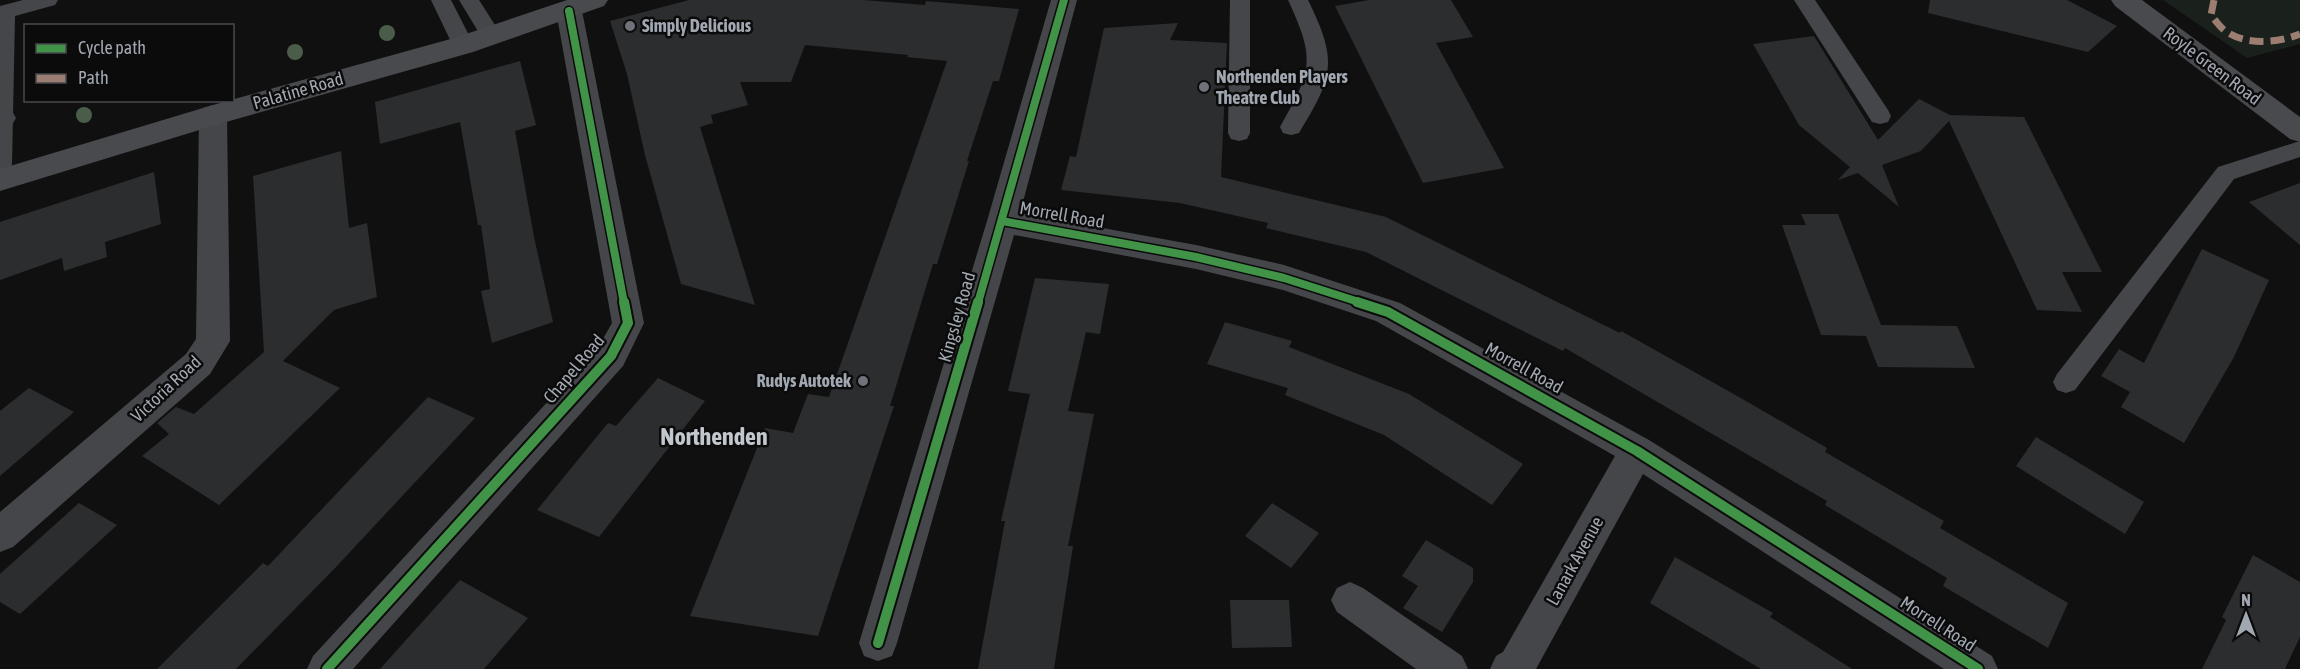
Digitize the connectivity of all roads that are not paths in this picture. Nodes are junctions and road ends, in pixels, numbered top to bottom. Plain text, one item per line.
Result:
1 (48, 0) edge
2 (441, 0) edge
3 (469, 0) edge
4 (1064, 0) edge
5 (1240, 0) edge
6 (1298, 0) edge
7 (1803, 0) edge
8 (2124, 0) edge
9 (582, 5) edge
10 (7, 6) edge
11 (491, 36) junction
12 (463, 45) junction
13 (213, 115) junction
14 (1881, 116) dead end
15 (1, 118) edge
16 (1291, 128) dead end
17 (2300, 132) edge
18 (1239, 133) dead end
19 (2300, 149) edge
20 (0, 165) edge
21 (0, 180) edge
22 (1002, 221) junction
23 (2066, 382) dead end
24 (1637, 451) junction
25 (0, 536) edge
26 (1350, 600) dead end
27 (878, 643) dead end
28 (327, 669) edge
29 (1448, 669) edge
30 (1510, 669) edge
31 (1978, 669) edge

1 - 10 lane
2 - 12 lane
3 - 11 lane
4 - 22 street, Kingsley Road
5 - 18 lane
6 - 16 lane
7 - 14 lane
8 - 17 main road, Royle Green Road
9 - 11 main road, Palatine Road
9 - 28 street, Chapel Road
10 - 15 lane
11 - 12 main road, Palatine Road
12 - 13 main road, Palatine Road
13 - 21 main road, Palatine Road
13 - 25 street, Victoria Road
15 - 20 lane
19 - 23 lane
22 - 24 street, Morrell Road
22 - 27 street, Kingsley Road
24 - 30 street, Lanark Avenue
24 - 31 street, Morrell Road
26 - 29 street

